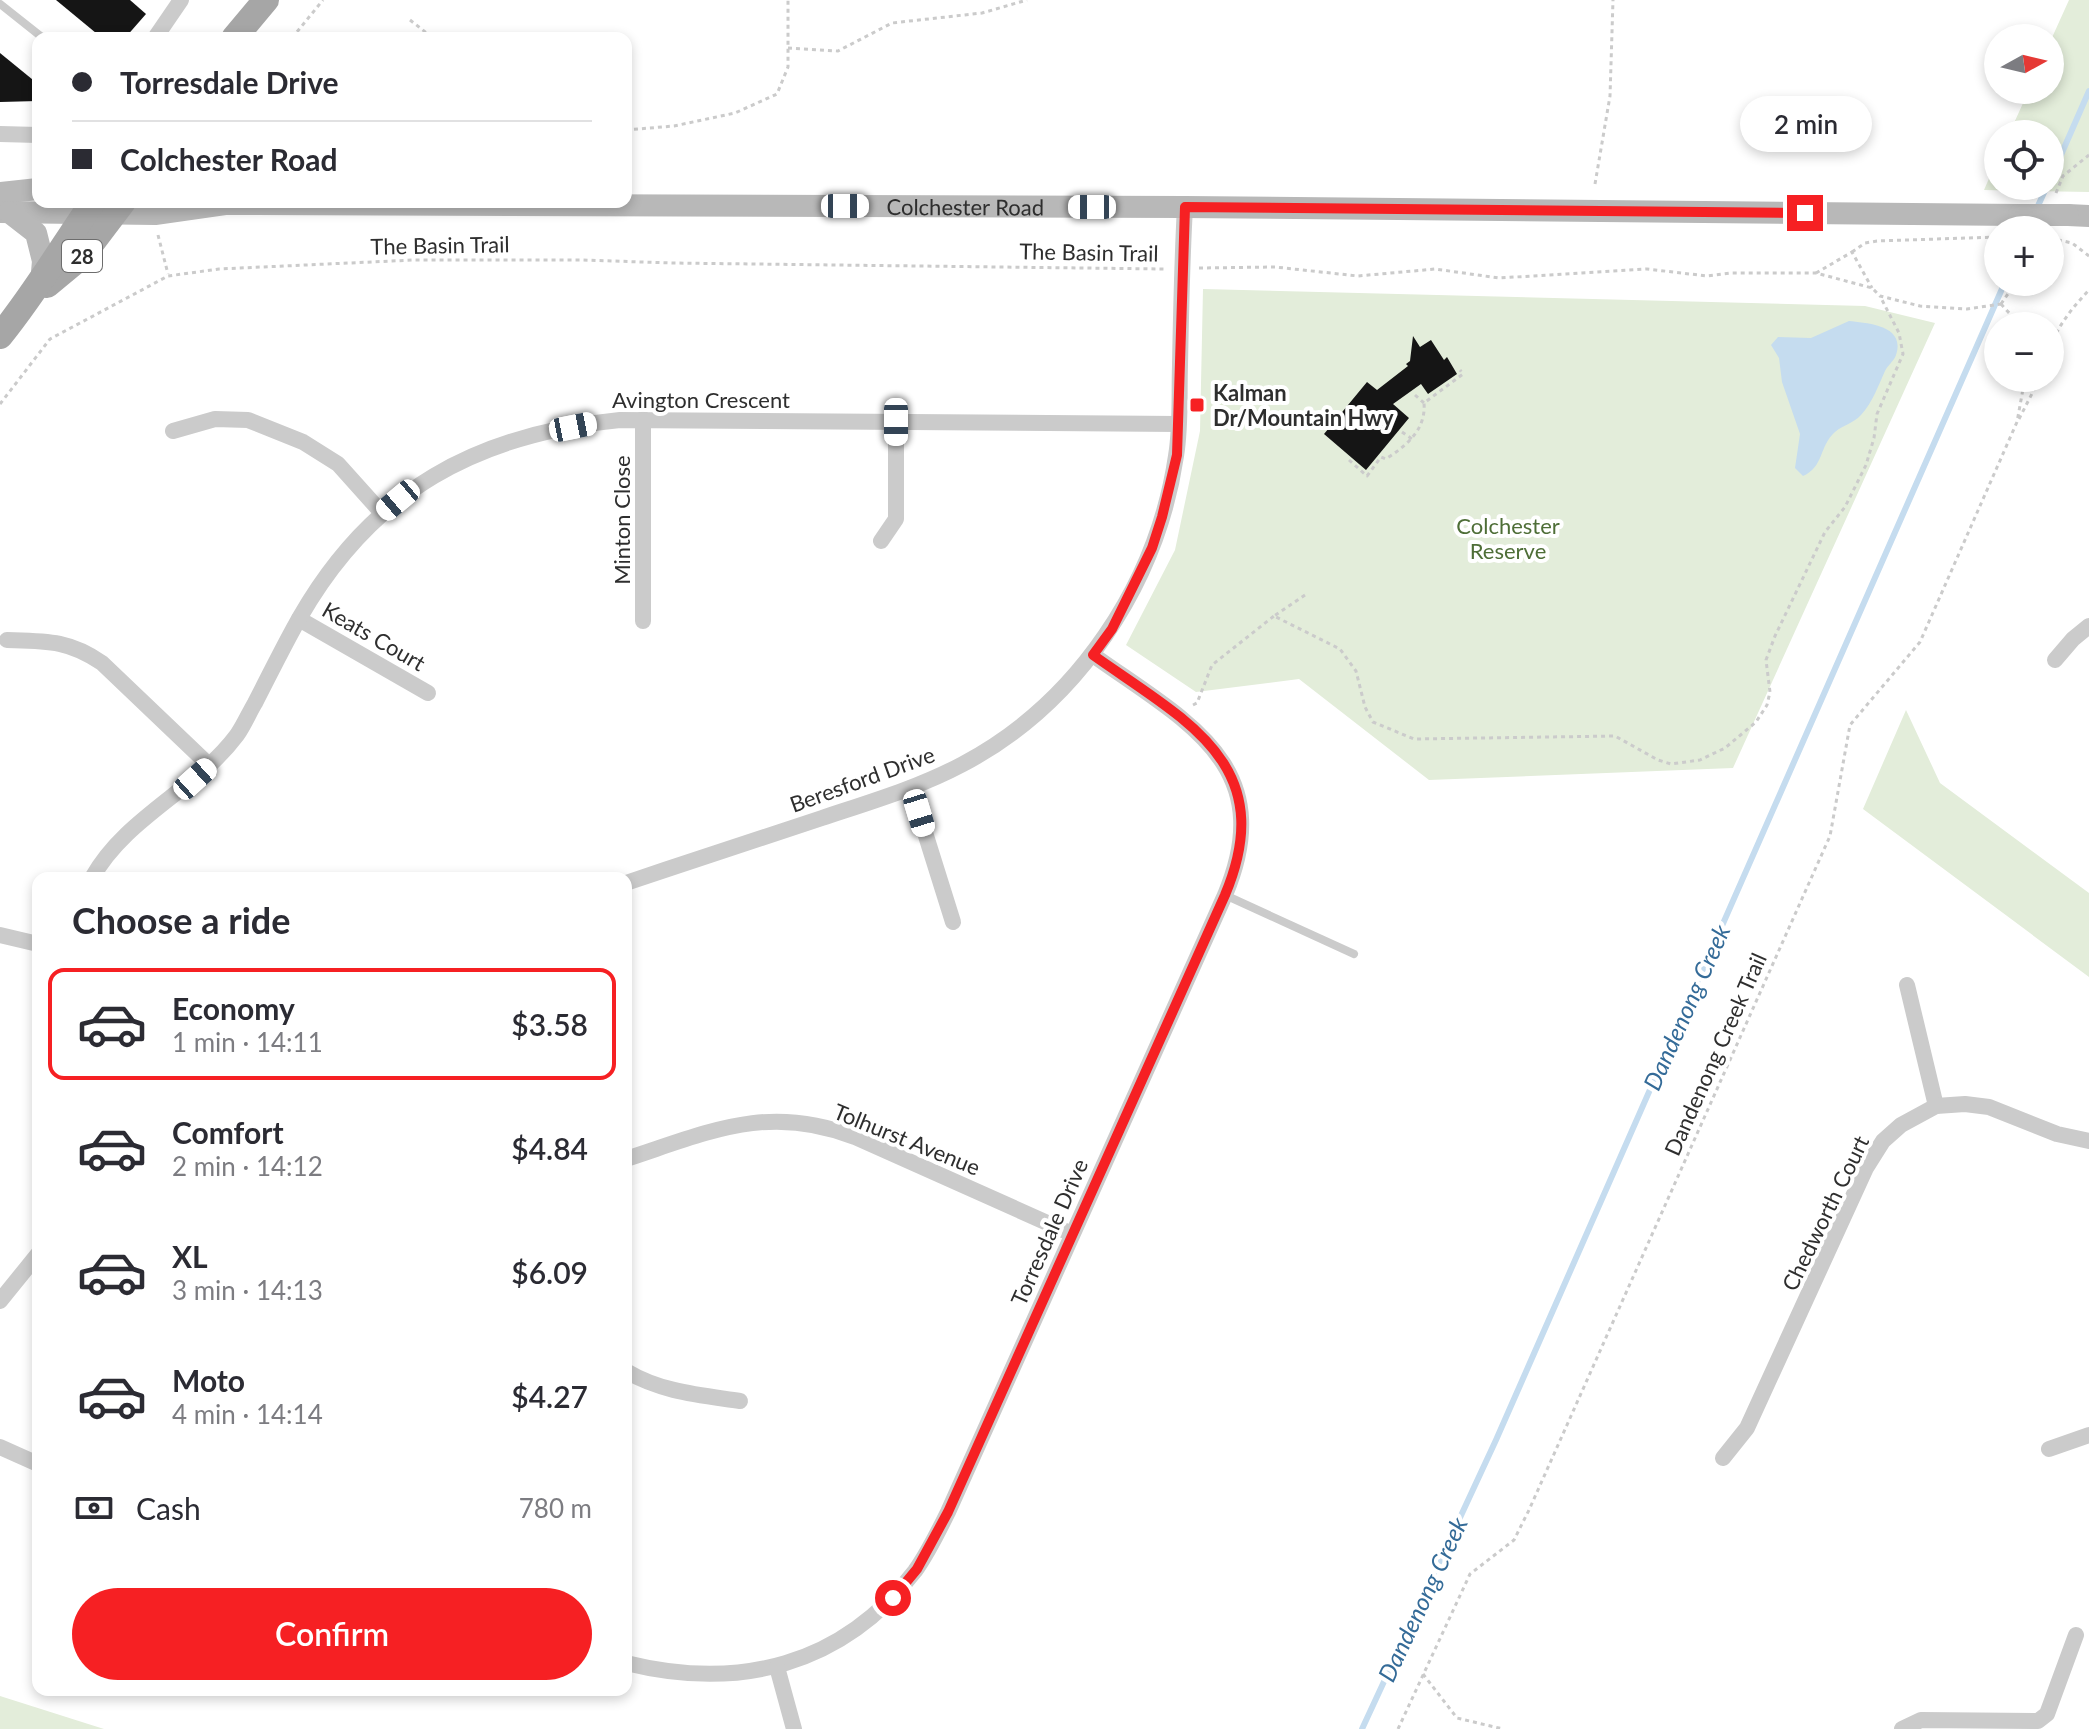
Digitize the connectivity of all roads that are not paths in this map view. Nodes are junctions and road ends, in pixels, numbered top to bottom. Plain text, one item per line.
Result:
1 (266, 0) edge
2 (176, 2) edge
3 (0, 4) edge
4 (35, 32) edge
5 (158, 32) edge
6 (239, 32) edge
7 (0, 134) edge
8 (32, 135) edge
9 (32, 192) edge
10 (632, 205) edge
11 (3, 206) edge
12 (32, 207) edge
13 (1185, 207) junction
14 (104, 208) edge
15 (188, 208) edge
16 (2079, 216) edge
17 (35, 291) junction
18 (0, 336) edge
19 (643, 419) junction
20 (896, 422) junction
21 (1178, 424) junction
22 (173, 431) dead end
23 (382, 513) junction
24 (881, 541) dead end
25 (299, 619) junction
26 (643, 621) dead end
27 (2089, 626) edge
28 (7, 640) dead end
29 (1093, 655) junction
30 (2055, 660) dead end
31 (428, 693) dead end
32 (210, 766) junction
33 (911, 788) junction
34 (95, 872) edge
35 (632, 881) edge
36 (1225, 895) junction
37 (953, 922) dead end
38 (0, 935) edge
39 (32, 943) edge
40 (1354, 954) dead end
41 (1907, 985) dead end
42 (1936, 1106) junction
43 (2089, 1141) edge
44 (632, 1157) edge
45 (1072, 1234) junction
46 (32, 1259) edge
47 (6, 1281) edge
48 (0, 1301) edge
49 (632, 1375) edge
50 (740, 1401) dead end
51 (2089, 1435) edge
52 (0, 1447) edge
53 (2049, 1449) dead end
54 (1723, 1458) dead end
55 (32, 1461) edge
56 (2076, 1635) dead end
57 (632, 1664) edge
58 (777, 1667) junction
59 (794, 1729) edge
60 (1902, 1729) edge

1 - 6 main road
2 - 5 street
3 - 4 lane
7 - 8 street
9 - 11 main road
10 - 13 main road, Colchester Road
11 - 12 main road, Colchester Road
11 - 17 main road
13 - 16 main road, Colchester Road, bridge
13 - 21 street, Beresford Drive
14 - 15 main road, Colchester Road
14 - 17 main road, 28
17 - 18 main road, 28
19 - 20 street, Avington Crescent
19 - 23 street, Avington Crescent
19 - 26 street, Minton Close
20 - 21 street, Avington Crescent
20 - 24 street
21 - 29 street, Beresford Drive
22 - 23 street
23 - 25 street, Avington Crescent
25 - 31 street, Keats Court
25 - 32 street, Avington Crescent
27 - 30 street
28 - 32 street
29 - 33 street, Beresford Drive
29 - 36 street, Torresdale Drive
32 - 34 street, Avington Crescent
33 - 35 street, Beresford Drive
33 - 37 street
36 - 40 lane
36 - 45 street, Torresdale Drive
38 - 39 street
41 - 42 street
42 - 43 street, Chedworth Court
42 - 54 street, Chedworth Court
44 - 45 street, Tolhurst Avenue
45 - 58 street, Torresdale Drive
46 - 47 street
47 - 48 street
49 - 50 street
51 - 53 street
52 - 55 street
56 - 60 street
57 - 58 street, Torresdale Drive
58 - 59 street

